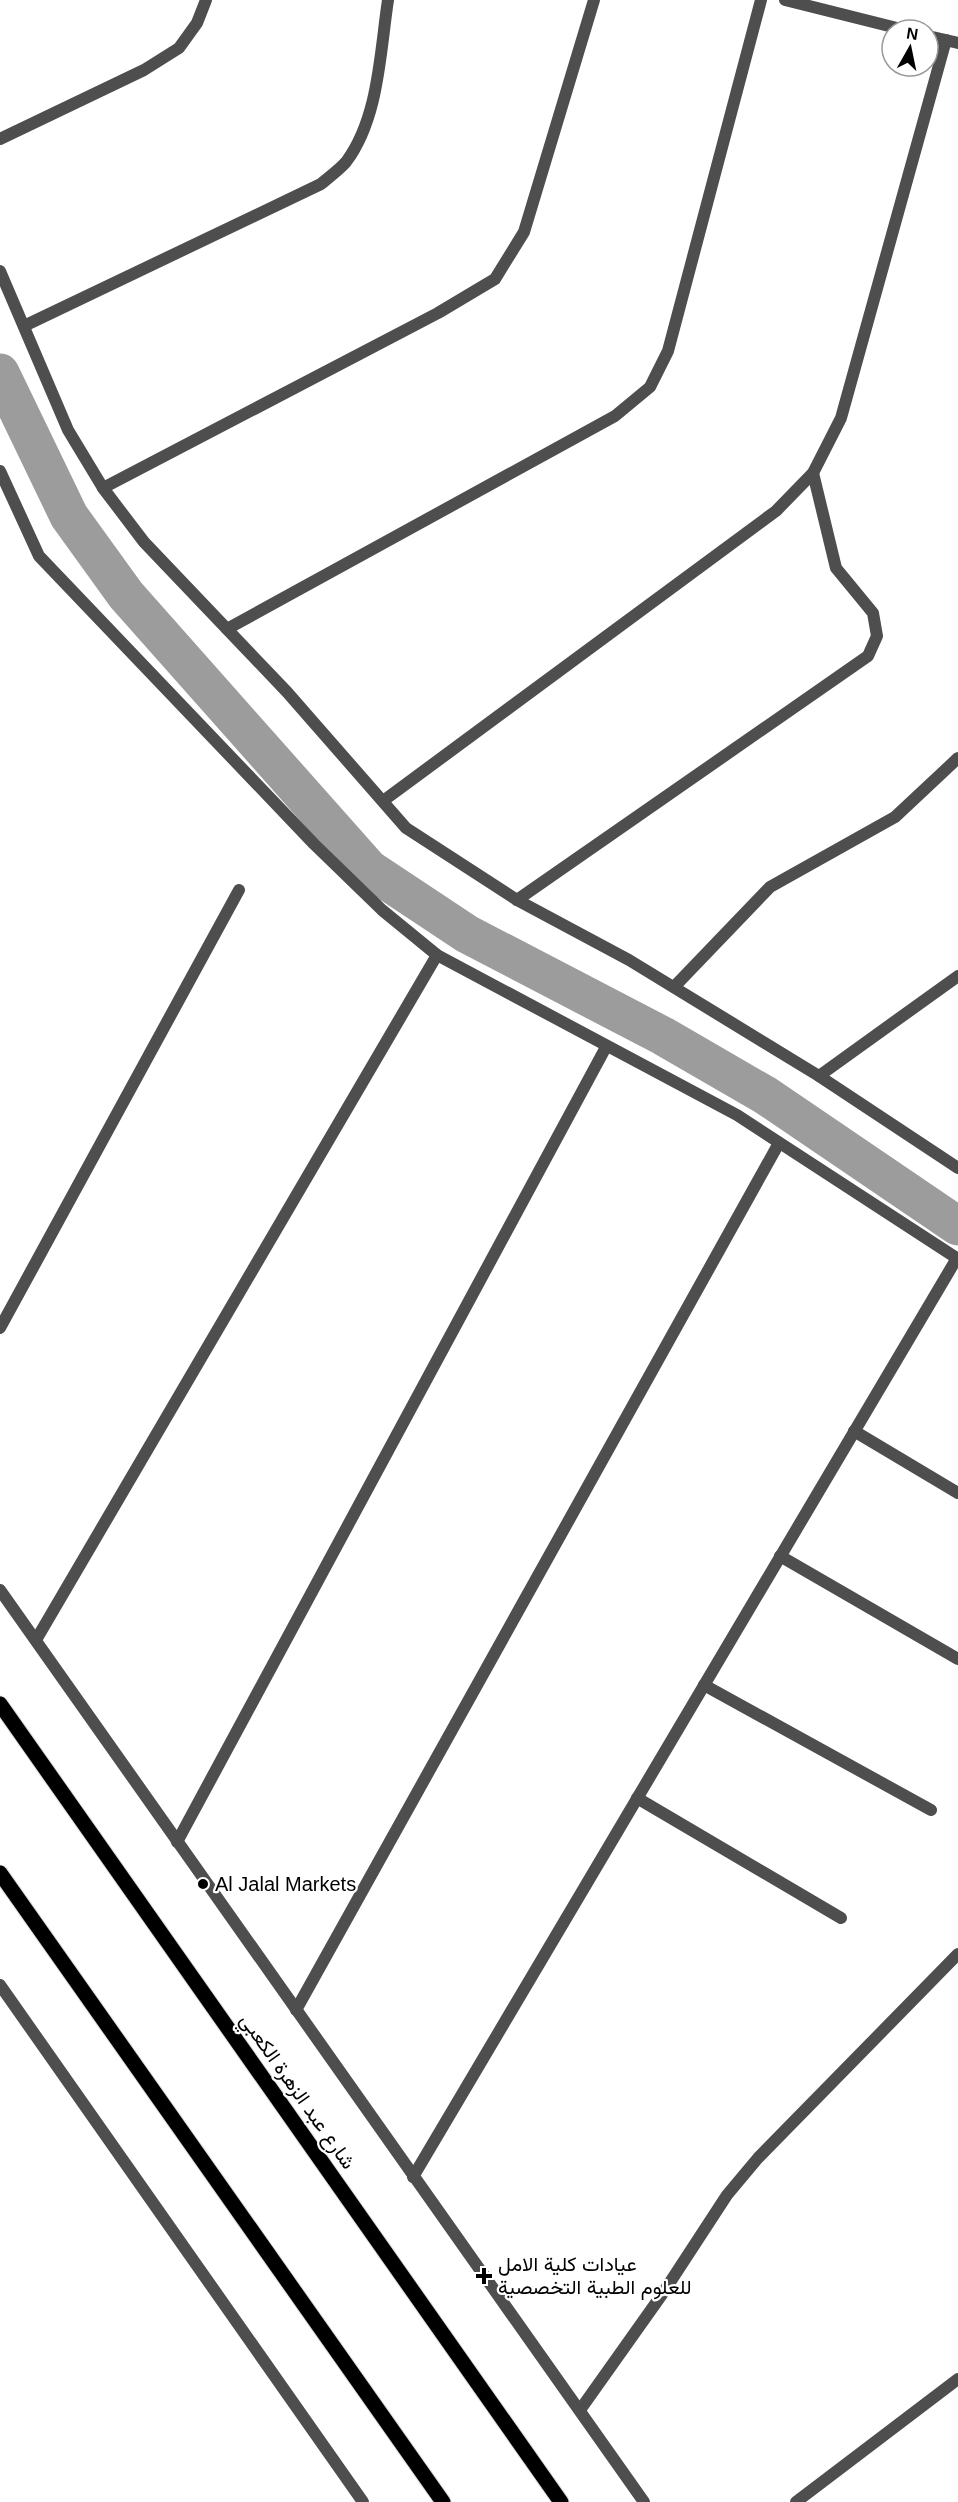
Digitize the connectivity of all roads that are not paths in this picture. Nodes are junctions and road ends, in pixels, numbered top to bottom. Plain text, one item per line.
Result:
1 (206, 0) edge
2 (388, 0) edge
3 (594, 0) edge
4 (761, 0) edge
5 (785, 0) edge
6 (880, 24) edge
7 (952, 42) edge
8 (0, 139) edge
9 (0, 271) edge
10 (24, 326) junction
11 (813, 473) junction
12 (1, 475) edge
13 (103, 488) junction
14 (227, 629) junction
15 (958, 758) edge
16 (383, 801) junction
17 (238, 890) dead end
18 (517, 900) junction
19 (437, 955) junction
20 (958, 976) edge
21 (674, 987) junction
22 (606, 1047) junction
23 (819, 1076) junction
24 (779, 1143) junction
25 (958, 1168) edge
26 (957, 1258) edge
27 (0, 1328) edge
28 (854, 1431) junction
29 (958, 1493) edge
30 (780, 1556) junction
31 (0, 1590) edge
32 (36, 1640) junction
33 (958, 1659) edge
34 (704, 1685) junction
35 (0, 1704) edge
36 (637, 1798) junction
37 (931, 1810) dead end
38 (177, 1842) junction
39 (0, 1873) edge
40 (841, 1918) dead end
41 (958, 1954) edge
42 (0, 1985) edge
43 (296, 2010) junction
44 (413, 2177) junction
45 (958, 2379) edge
46 (580, 2410) junction
47 (363, 2502) edge
48 (443, 2502) edge
49 (561, 2502) edge
50 (644, 2502) edge
51 (796, 2502) edge

1 - 8 street
2 - 10 street
3 - 13 street
4 - 14 street
5 - 6 street
7 - 11 street
9 - 10 street
10 - 13 street
11 - 16 street
11 - 18 street
12 - 19 street
13 - 14 street
14 - 16 street
15 - 21 street
16 - 18 street
17 - 27 street
18 - 21 street
19 - 22 street
19 - 32 street
20 - 23 street
21 - 23 street
22 - 24 street
22 - 38 street
23 - 25 street
24 - 26 street
24 - 43 street
26 - 28 street
28 - 29 street
28 - 30 street
30 - 33 street
30 - 34 street
31 - 32 street
32 - 38 street
34 - 36 street
34 - 37 street
35 - 49 main road, شارع عبد الزهرة الكعبي
36 - 40 street
36 - 44 street
38 - 43 street
39 - 48 main road
41 - 46 street
42 - 47 street
43 - 44 street
44 - 46 street
45 - 51 street
46 - 50 street

